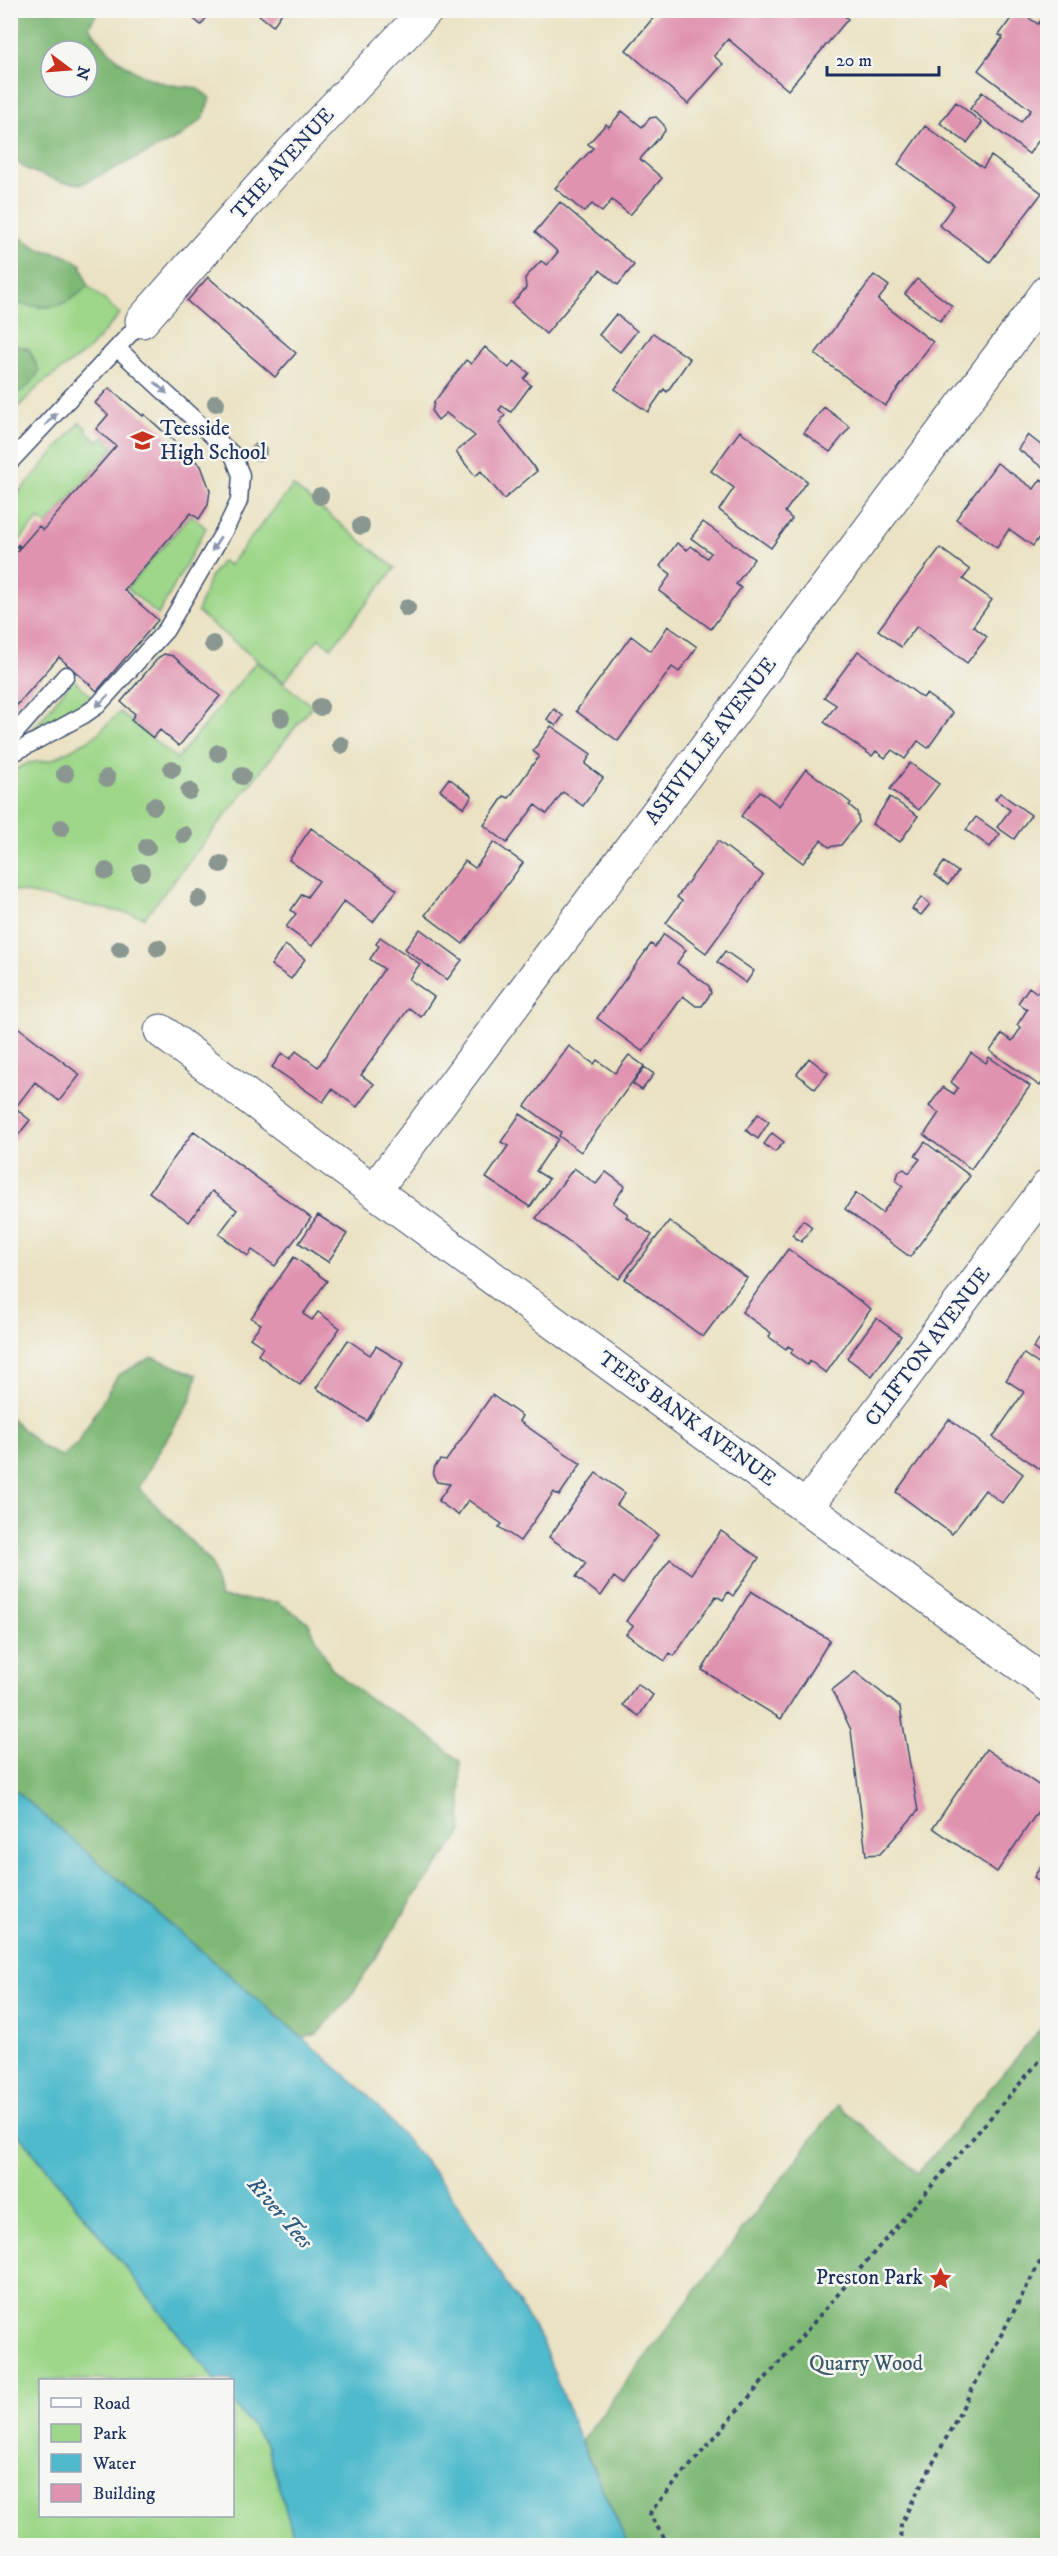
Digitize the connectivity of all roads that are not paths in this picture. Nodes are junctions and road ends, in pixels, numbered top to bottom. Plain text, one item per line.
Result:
1 (427, 10) edge
2 (1047, 291) edge
3 (142, 321) joint
4 (118, 349) junction
5 (10, 462) edge
6 (66, 675) dead end
7 (10, 739) edge
8 (10, 755) edge
9 (160, 1030) dead end
10 (1047, 1186) edge
11 (374, 1191) junction
12 (807, 1506) junction
13 (1047, 1685) edge

1 - 3 street, THE AVENUE
2 - 11 street, ASHVILLE AVENUE
3 - 4 lane
5 -> 4 lane
4 -> 8 lane
6 - 7 lane
9 - 11 street, TEES BANK AVENUE
10 - 12 street, CLIFTON AVENUE
11 - 12 street, TEES BANK AVENUE
12 - 13 street, TEES BANK AVENUE

